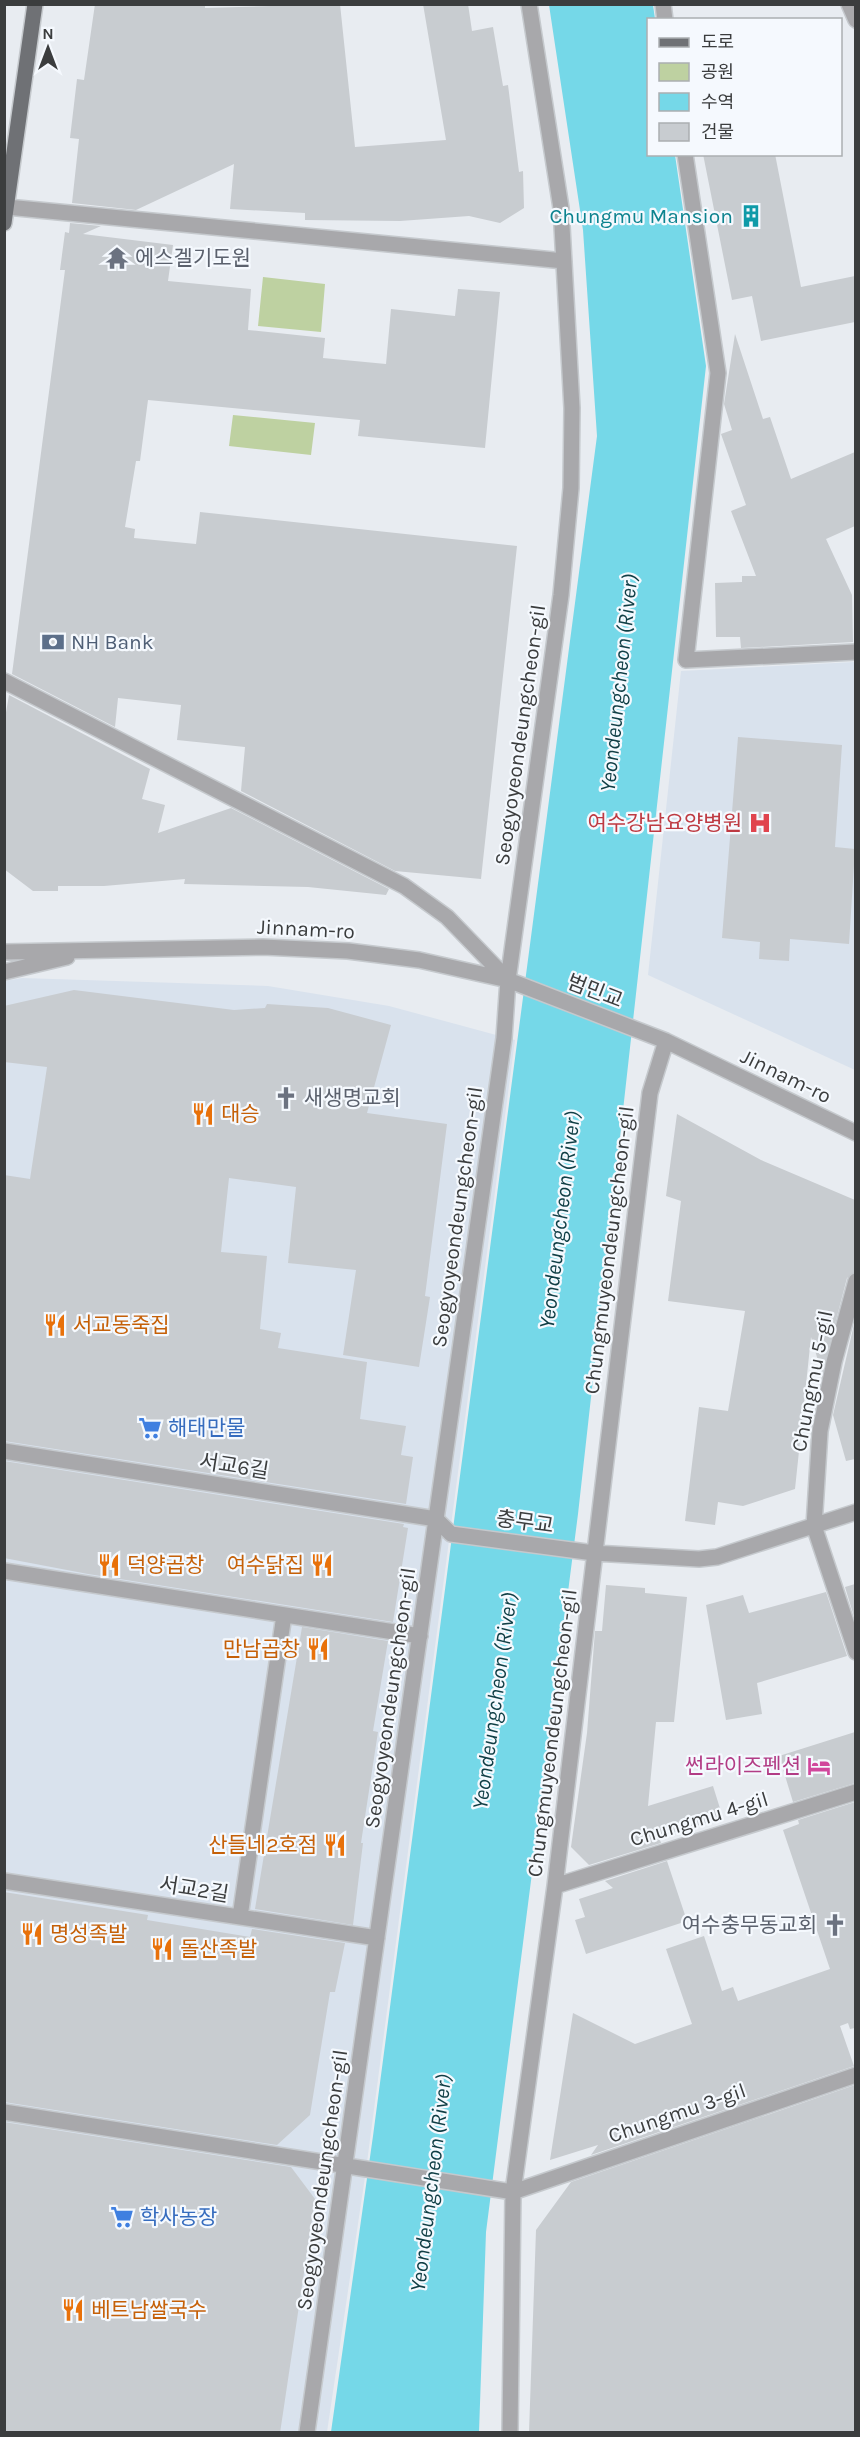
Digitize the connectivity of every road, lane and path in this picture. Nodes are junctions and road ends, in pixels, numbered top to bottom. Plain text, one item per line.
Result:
1 (35, 4) edge
2 (529, 4) edge
3 (849, 4) edge
4 (855, 20) edge
5 (685, 156) edge
6 (7, 207) junction
7 (4, 223) edge
8 (564, 261) junction
9 (855, 652) edge
10 (4, 681) edge
11 (99, 950) junction
12 (4, 952) edge
13 (4, 972) edge
14 (508, 980) junction
15 (666, 1041) junction
16 (855, 1133) edge
17 (855, 1281) edge
18 (4, 1451) edge
19 (855, 1512) edge
20 (436, 1519) junction
21 (814, 1526) junction
22 (594, 1553) junction
23 (4, 1571) edge
24 (284, 1615) junction
25 (420, 1636) junction
26 (855, 1652) edge
27 (855, 1792) edge
28 (4, 1881) edge
29 (555, 1886) junction
30 (240, 1917) junction
31 (377, 1938) junction
32 (855, 2074) edge
33 (4, 2112) edge
34 (345, 2167) junction
35 (513, 2192) junction
36 (307, 2433) edge
37 (510, 2433) edge

1 - 6 main road
2 - 8 street, Seogyoyeondeungcheon-gil
3 - 4 street
5 - 9 street
6 - 7 main road
6 - 8 street
8 - 14 street, Seogyoyeondeungcheon-gil
10 - 14 street
11 - 12 street, Jinnam-ro
11 - 13 street, Jinnam-ro
11 - 14 street, Jinnam-ro
14 - 15 street, 범민교
14 - 20 street, Seogyoyeondeungcheon-gil
15 - 16 street, Jinnam-ro
15 - 22 street, Chungmuyeondeungcheon-gil
17 - 21 street, Chungmu 5-gil
18 - 20 street, 서교6길
19 - 21 street
20 - 22 street, 충무교
20 - 25 street, Seogyoyeondeungcheon-gil
21 - 22 street
21 - 26 street, Chungmu 5-gil
22 - 29 street, Chungmuyeondeungcheon-gil
23 - 24 street
24 - 25 street
24 - 30 street
25 - 31 street, Seogyoyeondeungcheon-gil
27 - 29 street, Chungmu 4-gil
28 - 30 street, 서교2길
29 - 35 street, Chungmuyeondeungcheon-gil
30 - 31 street, 서교2길
31 - 34 street, Seogyoyeondeungcheon-gil
32 - 35 street, Chungmu 3-gil
33 - 34 street
34 - 35 street
34 - 36 street, Seogyoyeondeungcheon-gil
35 - 37 street, Chungmuyeondeungcheon-gil

